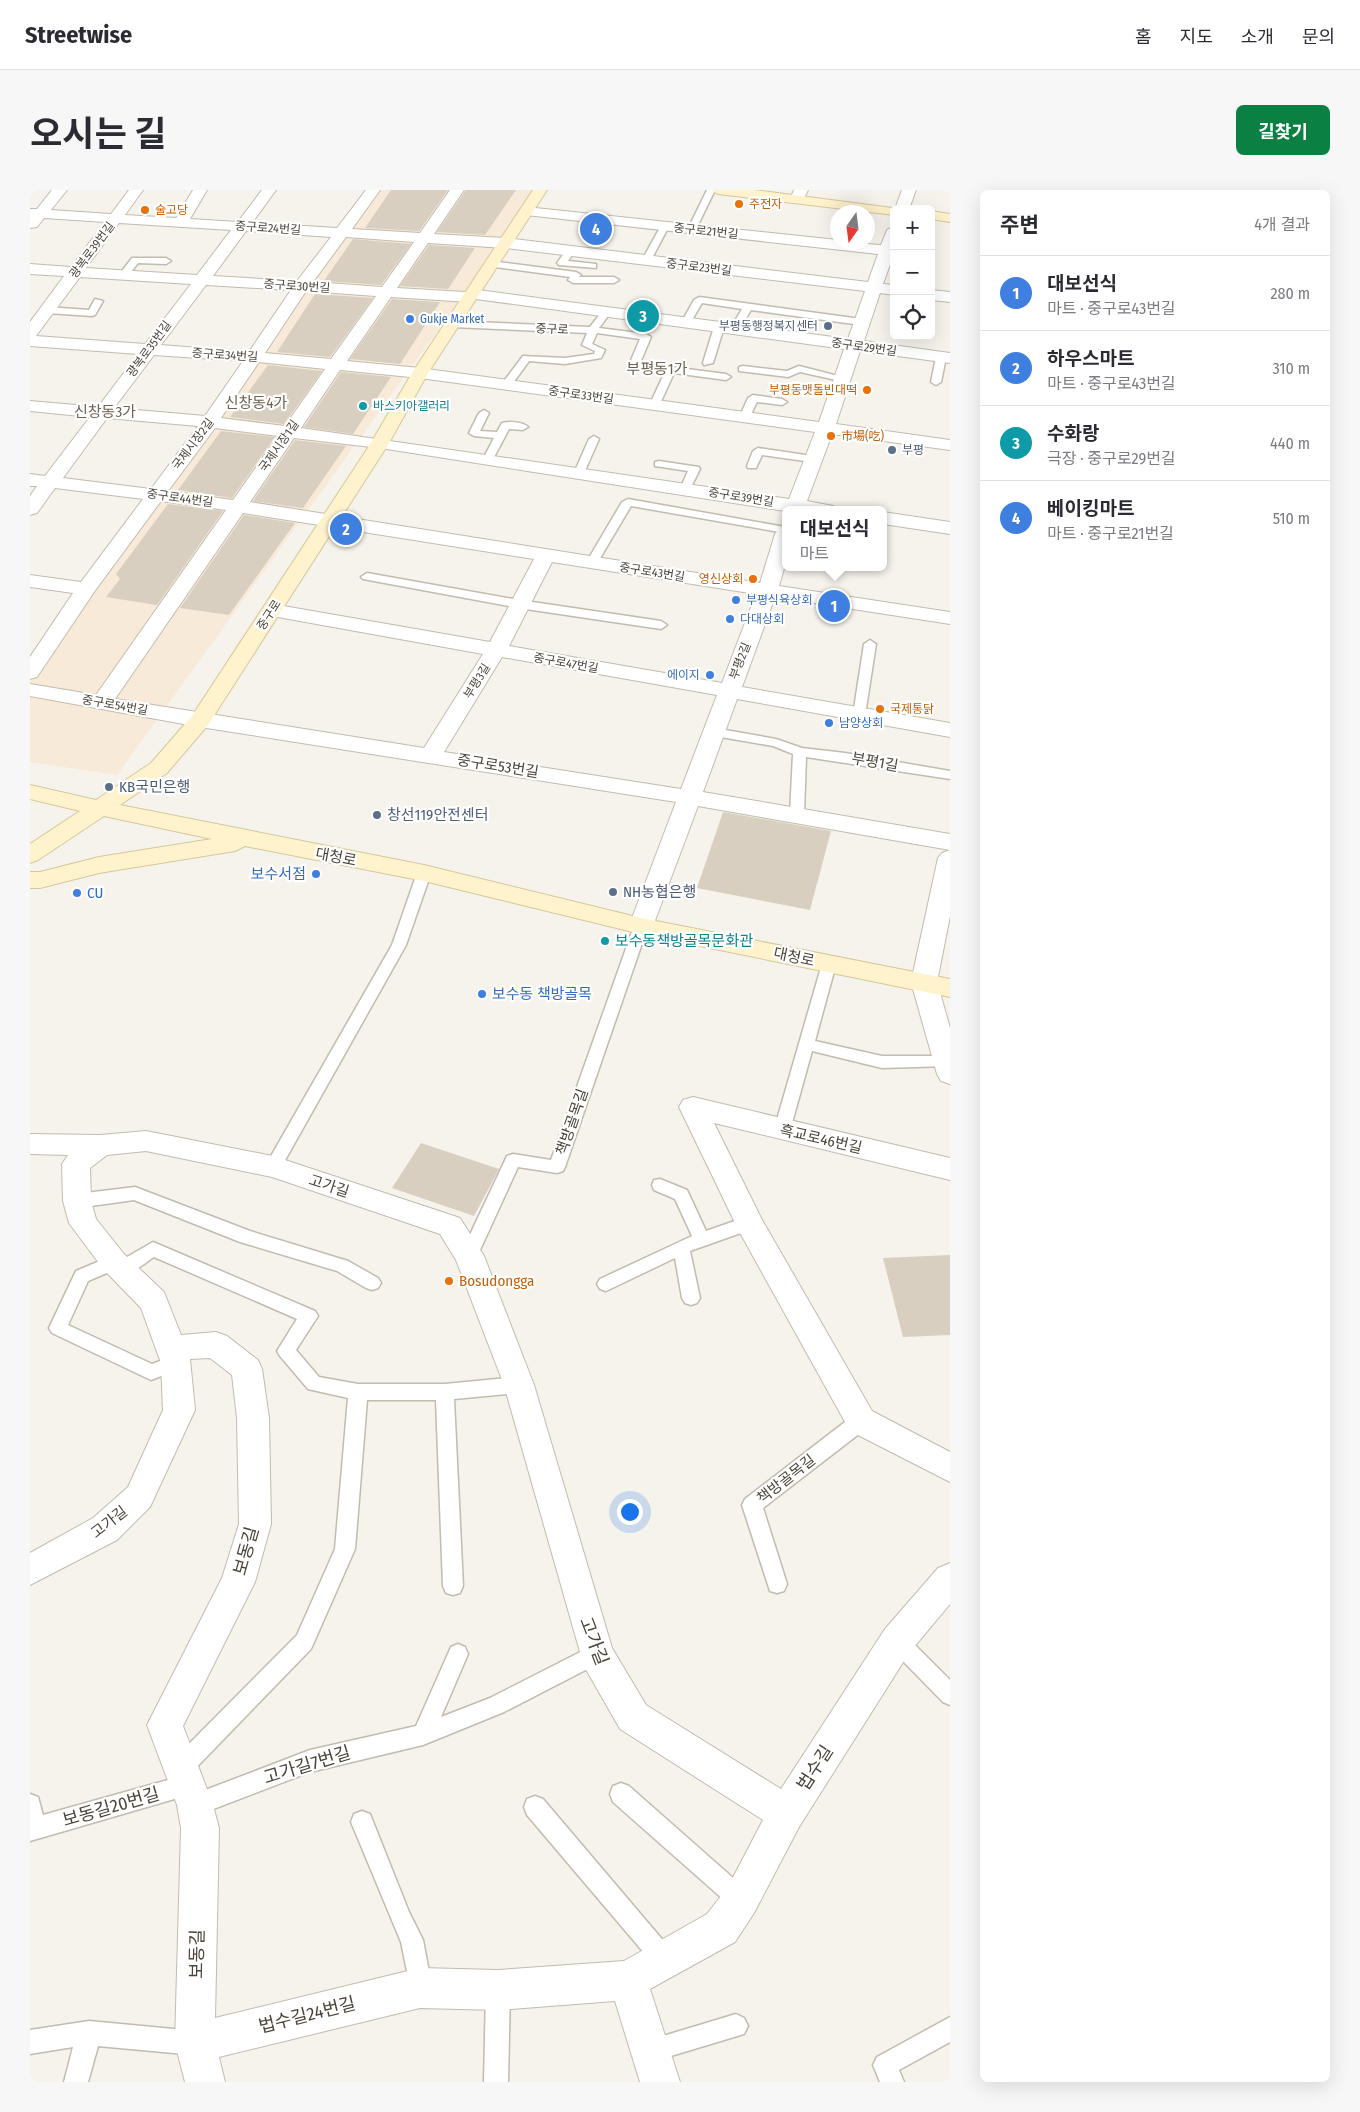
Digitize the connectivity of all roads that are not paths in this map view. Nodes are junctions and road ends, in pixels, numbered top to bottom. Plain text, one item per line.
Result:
1 (60, 190) edge
2 (136, 190) edge
3 (200, 190) edge
4 (269, 190) edge
5 (373, 190) edge
6 (457, 190) edge
7 (540, 190) edge
8 (711, 190) edge
9 (718, 190) edge
10 (910, 190) edge
11 (752, 192) edge
12 (799, 195) edge
13 (904, 205) edge
14 (890, 210) edge
15 (526, 211) junction
16 (35, 213) edge
17 (935, 216) edge
18 (115, 218) junction
19 (950, 218) edge
20 (180, 222) junction
21 (30, 226) edge
22 (242, 226) junction
23 (665, 226) junction
24 (692, 229) junction
25 (342, 232) junction
26 (424, 238) junction
27 (890, 241) edge
28 (505, 243) junction
29 (887, 250) junction
30 (570, 251) junction
31 (648, 260) junction
32 (166, 261) dead end
33 (491, 264) junction
34 (593, 266) dead end
35 (30, 269) edge
36 (75, 272) junction
37 (124, 275) junction
38 (200, 280) junction
39 (614, 280) dead end
40 (302, 286) junction
41 (873, 288) junction
42 (890, 290) edge
43 (386, 292) junction
44 (935, 295) edge
45 (470, 296) junction
46 (950, 297) edge
47 (98, 301) dead end
48 (748, 306) junction
49 (47, 310) junction
50 (606, 312) junction
51 (861, 322) junction
52 (686, 323) junction
53 (452, 324) junction
54 (727, 328) junction
55 (593, 330) junction
56 (30, 333) edge
57 (30, 341) edge
58 (853, 345) junction
59 (149, 349) junction
60 (256, 357) junction
61 (945, 358) edge
62 (708, 363) dead end
63 (336, 365) junction
64 (743, 369) dead end
65 (671, 370) junction
66 (420, 373) junction
67 (726, 377) dead end
68 (841, 378) junction
69 (936, 382) dead end
70 (506, 385) junction
71 (782, 402) dead end
72 (655, 404) junction
73 (30, 406) edge
74 (102, 412) junction
75 (484, 413) dead end
76 (744, 418) junction
77 (210, 422) junction
78 (523, 427) dead end
79 (825, 429) junction
80 (290, 431) junction
81 (500, 436) junction
82 (594, 438) dead end
83 (380, 443) junction
84 (950, 445) edge
85 (488, 459) junction
86 (812, 459) junction
87 (658, 464) dead end
88 (752, 466) dead end
89 (580, 473) junction
90 (30, 480) edge
91 (50, 482) junction
92 (685, 489) junction
93 (156, 494) junction
94 (238, 506) junction
95 (788, 506) edge
96 (794, 506) edge
97 (30, 509) edge
98 (330, 519) junction
99 (887, 519) edge
100 (950, 528) edge
101 (782, 531) edge
102 (782, 542) edge
103 (546, 555) junction
104 (592, 563) junction
105 (367, 577) dead end
106 (30, 581) edge
107 (86, 589) junction
108 (768, 589) junction
109 (519, 604) junction
110 (272, 610) junction
111 (950, 618) edge
112 (662, 625) dead end
113 (870, 644) dead end
114 (496, 650) junction
115 (30, 673) edge
116 (30, 690) edge
117 (728, 692) junction
118 (102, 702) junction
119 (859, 715) junction
120 (200, 720) junction
121 (950, 730) edge
122 (714, 732) junction
123 (800, 752) junction
124 (431, 756) junction
125 (950, 775) edge
126 (30, 792) edge
127 (691, 797) junction
128 (101, 808) junction
129 (796, 814) junction
130 (252, 840) junction
131 (950, 842) edge
132 (30, 855) edge
133 (950, 858) edge
134 (424, 873) junction
135 (30, 880) edge
136 (641, 926) junction
137 (828, 964) junction
138 (924, 982) junction
139 (950, 988) edge
140 (806, 1044) junction
141 (948, 1068) edge
142 (782, 1130) junction
143 (30, 1144) edge
144 (100, 1145) junction
145 (273, 1167) junction
146 (950, 1168) edge
147 (660, 1185) dead end
148 (78, 1201) junction
149 (749, 1223) junction
150 (701, 1238) junction
151 (681, 1247) junction
152 (469, 1256) junction
153 (118, 1265) junction
154 (372, 1283) dead end
155 (606, 1284) dead end
156 (691, 1298) dead end
157 (174, 1355) junction
158 (519, 1385) junction
159 (358, 1392) junction
160 (445, 1392) junction
161 (861, 1420) junction
162 (950, 1468) edge
163 (30, 1570) edge
164 (950, 1579) edge
165 (777, 1584) dead end
166 (453, 1586) dead end
167 (897, 1641) junction
168 (458, 1654) dead end
169 (596, 1654) junction
170 (950, 1695) edge
171 (422, 1735) junction
172 (187, 1786) junction
173 (621, 1794) dead end
174 (30, 1804) edge
175 (535, 1807) dead end
176 (786, 1814) junction
177 (362, 1822) dead end
178 (33, 1830) edge
179 (742, 1900) junction
180 (664, 1960) junction
181 (628, 1980) junction
182 (420, 1988) junction
183 (498, 1990) junction
184 (736, 2026) dead end
185 (950, 2029) edge
186 (89, 2033) junction
187 (30, 2042) edge
188 (195, 2043) junction
189 (656, 2066) edge
190 (76, 2082) edge
191 (205, 2082) edge
192 (496, 2082) edge
193 (892, 2082) edge

1 - 16 street
2 - 18 street, 광복로39번길
3 - 20 street
4 - 22 street, 광복로35번길
5 - 25 street, 국제시장2길
6 - 26 street, 국제시장1길
7 - 15 main road, 중구로
8 - 24 lane
9 - 11 main road
10 - 13 street
11 - 12 main road
12 - 14 main road
15 - 23 street, 중구로21번길
15 - 28 main road, 중구로
16 - 18 street, 중구로24번길
16 - 21 street
17 - 19 main road
18 - 20 street, 중구로24번길
18 - 36 street, 광복로39번길
20 - 22 street, 중구로24번길
22 - 25 street, 중구로24번길
22 - 38 street, 광복로35번길
23 - 24 street, 중구로21번길
23 - 31 lane
24 - 29 street, 중구로21번길
25 - 26 street, 중구로24번길
25 - 40 street, 국제시장2길
26 - 28 street, 중구로24번길
26 - 43 street, 국제시장1길
27 - 29 street
28 - 30 street, 중구로23번길
28 - 33 main road, 중구로
29 - 41 street
30 - 31 street, 중구로23번길
30 - 34 lane
31 - 41 street, 중구로23번길
32 - 37 lane
33 - 39 lane
33 - 45 main road, 중구로
35 - 36 street, 중구로30번길
36 - 37 street, 중구로30번길
36 - 49 street, 광복로39번길
37 - 38 street, 중구로30번길
38 - 40 street, 중구로30번길
38 - 59 street, 광복로35번길
40 - 43 street, 중구로30번길
40 - 60 street, 국제시장2길
41 - 42 street, 중구로23번길
41 - 51 street
43 - 45 street, 중구로30번길
43 - 63 street, 국제시장1길
44 - 46 street
45 - 50 street, 중구로29번길
45 - 53 main road, 중구로
47 - 49 lane
48 - 51 lane
48 - 52 lane
48 - 54 lane
49 - 56 street, 광복로39번길
50 - 52 street, 중구로29번길
50 - 55 lane
51 - 58 street
52 - 54 street, 중구로29번길
53 - 55 lane, 중구로
53 - 66 main road, 중구로
54 - 58 street, 중구로29번길
54 - 62 lane
55 - 65 lane
55 - 70 lane
57 - 59 street, 중구로34번길
58 - 61 street, 중구로29번길
58 - 68 street
59 - 60 street, 중구로34번길
59 - 74 street, 광복로35번길
60 - 63 street, 중구로34번길
60 - 77 street, 국제시장2길
61 - 69 lane
63 - 66 street, 중구로34번길
63 - 80 street, 국제시장1길
64 - 68 lane
65 - 67 lane
65 - 72 lane
66 - 70 street, 중구로33번길
66 - 83 main road, 중구로
68 - 79 street
70 - 72 street, 중구로33번길
71 - 76 lane
72 - 76 street, 중구로33번길
73 - 74 street, 중구로39번길
74 - 77 street, 중구로39번길
74 - 91 street, 광복로35번길
75 - 81 lane
76 - 79 street, 중구로33번길
77 - 80 street, 중구로39번길
77 - 93 street, 국제시장2길
78 - 81 lane
79 - 84 street, 중구로33번길
79 - 86 street
80 - 83 street, 중구로39번길
80 - 94 street, 국제시장1길
81 - 85 lane
82 - 89 lane
83 - 85 street, 중구로39번길
83 - 98 main road, 중구로
85 - 89 street, 중구로39번길
86 - 88 lane
86 - 96 street
87 - 92 lane, 중구로39번길
89 - 92 street, 중구로39번길
90 - 91 street, 중구로44번길
91 - 93 street, 중구로44번길
91 - 97 street, 광복로35번길
92 - 95 street, 중구로39번길
93 - 94 street, 중구로44번길
93 - 107 street, 국제시장2길
94 - 98 street, 중구로44번길
94 - 118 street, 국제시장1길
98 - 103 street, 중구로43번길
98 - 110 main road, 중구로
99 - 100 street
101 - 104 lane, 부평2길
102 - 108 street, 부평2길
103 - 104 street, 중구로43번길
103 - 109 street, 부평3길
104 - 108 street, 중구로43번길
105 - 109 lane
106 - 107 street
107 - 115 street, 국제시장2길
108 - 111 street, 중구로43번길
108 - 117 street, 부평2길
109 - 112 lane
109 - 114 street, 부평3길
110 - 114 street, 중구로47번길
110 - 120 main road, 중구로
113 - 119 lane
114 - 117 street, 중구로47번길
114 - 124 street, 부평3길
116 - 118 street, 중구로54번길
117 - 119 street, 중구로47번길
117 - 122 street, 부평2길
118 - 120 street, 중구로54번길
119 - 121 street, 중구로47번길
120 - 124 street, 중구로53번길
120 - 128 main road, 중구로
122 - 123 lane
122 - 127 street, 부평2길
123 - 125 lane, 부평1길
123 - 129 lane
124 - 127 street, 중구로53번길
126 - 128 main road, 대청로
127 - 129 street, 중구로53번길
127 - 136 street, 부평2길
128 - 130 main road, 대청로
128 - 132 main road, 중구로
129 - 131 street, 중구로53번길
130 - 134 main road, 대청로
130 - 135 main road
133 - 138 street
134 - 136 main road, 대청로
134 - 145 lane
136 - 137 main road, 대청로
136 - 152 lane, 책방골목길
137 - 138 main road, 대청로
137 - 140 lane, 대청로
138 - 139 main road, 대청로
138 - 141 street
140 - 141 lane
140 - 142 lane, 대청로
142 - 146 street, 흑교로46번길
142 - 149 street, 흑교로46번길
143 - 144 street
144 - 145 street, 고가길
144 - 148 street, 고가길
145 - 152 street, 고가길
147 - 150 lane
148 - 153 street, 고가길
148 - 154 lane
149 - 150 lane
149 - 161 street
150 - 151 lane
151 - 155 lane
151 - 156 lane
152 - 158 street, 고가길
153 - 157 street, 고가길
153 - 157 lane
153 - 159 lane
157 - 163 street, 고가길
157 - 172 street, 보동길
158 - 160 lane
158 - 169 street, 고가길
159 - 160 lane
159 - 172 lane
160 - 166 lane
161 - 162 street
161 - 165 lane, 책방골목길
164 - 167 street, 법수길
167 - 170 lane
167 - 176 street, 법수길
168 - 171 lane
169 - 171 lane, 고가길7번길
169 - 176 street, 고가길
171 - 172 lane, 고가길7번길
172 - 178 lane, 보동길20번길
172 - 188 street, 보동길
173 - 179 lane
174 - 178 lane, 보동길20번길
175 - 180 lane
176 - 179 street, 법수길
177 - 182 lane
179 - 180 street, 법수길
180 - 181 street, 법수길
181 - 183 street, 법수길24번길
181 - 189 street
182 - 183 street, 법수길24번길
182 - 188 street, 법수길24번길
183 - 192 lane
184 - 189 lane
185 - 193 lane
186 - 187 lane
186 - 188 lane
186 - 190 lane
188 - 191 street, 보동길

